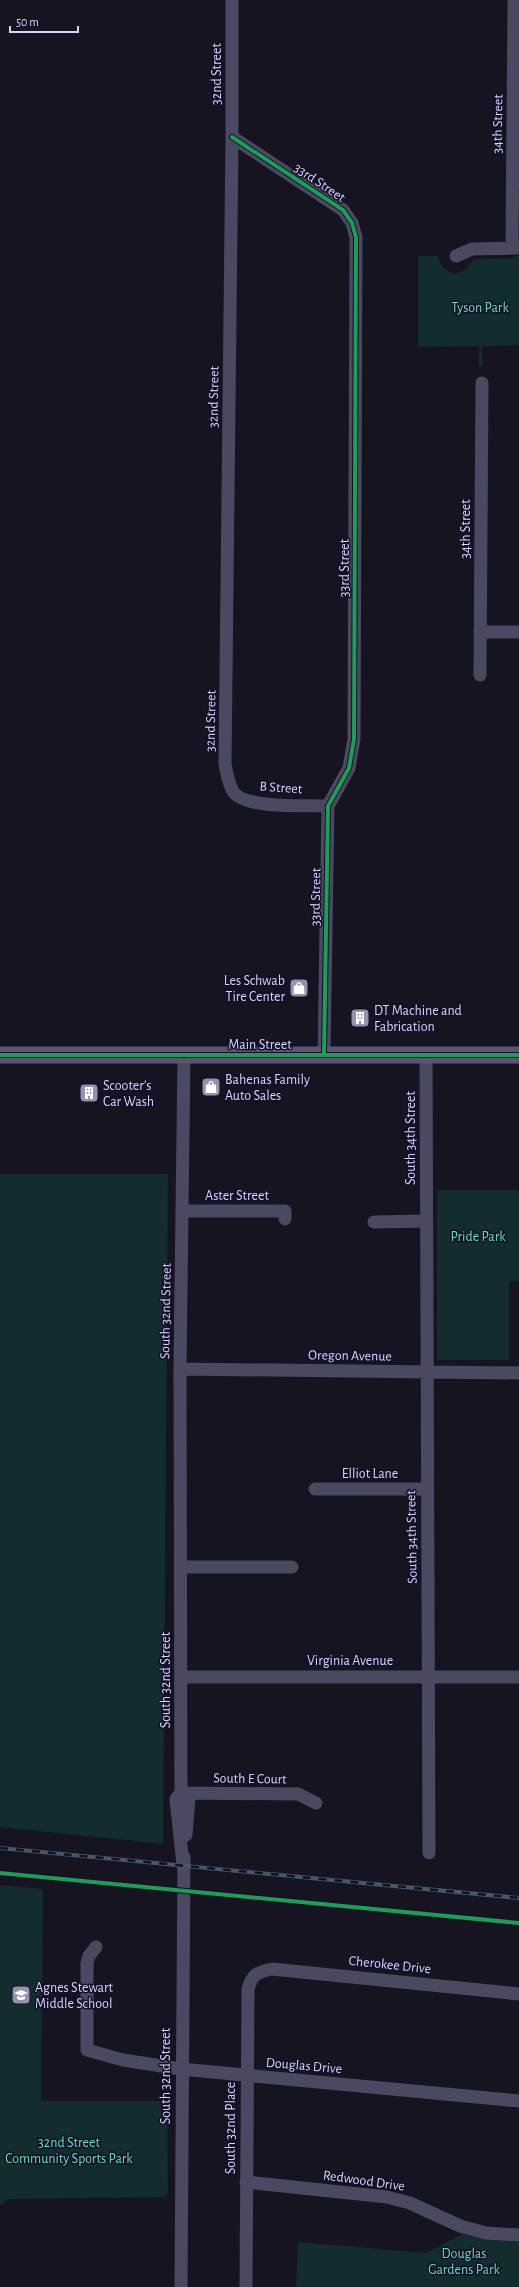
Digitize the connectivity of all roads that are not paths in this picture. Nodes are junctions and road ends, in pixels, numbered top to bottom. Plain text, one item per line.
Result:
1 (232, 0) edge
2 (513, 1) edge
3 (232, 137) junction
4 (515, 248) edge
5 (456, 256) dead end
6 (482, 383) dead end
7 (480, 632) junction
8 (519, 632) edge
9 (480, 675) dead end
10 (235, 793) joint
11 (328, 806) junction
12 (0, 1055) edge
13 (184, 1055) junction
14 (324, 1055) junction
15 (426, 1055) junction
16 (519, 1056) edge
17 (182, 1211) junction
18 (285, 1219) dead end
19 (426, 1221) junction
20 (374, 1222) dead end
21 (180, 1369) junction
22 (426, 1372) junction
23 (519, 1373) edge
24 (315, 1489) dead end
25 (426, 1489) junction
26 (182, 1567) junction
27 (292, 1567) dead end
28 (428, 1676) junction
29 (182, 1677) junction
30 (519, 1677) edge
31 (181, 1793) junction
32 (316, 1803) dead end
33 (429, 1853) dead end
34 (96, 1947) dead end
35 (258, 1972) joint
36 (519, 1994) edge
37 (181, 2069) junction
38 (246, 2075) junction
39 (519, 2101) edge
40 (246, 2182) junction
41 (519, 2235) edge
42 (181, 2287) edge
43 (246, 2287) edge

1 - 3 street, 32nd Street
2 - 4 street, 34th Street
3 - 10 street, 32nd Street
3 - 11 street, 33rd Street
4 - 5 street
6 - 7 street, 34th Street
7 - 8 street
7 - 9 street, 34th Street
10 - 11 street, B Street
11 - 14 street, 33rd Street
12 - 13 main road, Main Street
13 - 14 main road, Main Street
13 - 17 street, South 32nd Street
14 - 15 main road, Main Street
15 - 16 main road, Main Street
15 - 19 street, South 34th Street
17 - 18 street, Aster Street
17 - 21 street, South 32nd Street
19 - 20 street
19 - 22 street, South 34th Street
21 - 22 street, Oregon Avenue
21 - 26 street, South 32nd Street
22 - 23 street, Oregon Avenue
22 - 25 street, South 34th Street
24 - 25 street, Elliot Lane
25 - 28 street, South 34th Street
26 - 27 street
26 - 29 street, South 32nd Street
28 - 29 street, Virginia Avenue
28 - 30 street, Virginia Avenue
28 - 33 street, South 34th Street
29 - 31 street, South 32nd Street
31 - 32 street, South E Court
31 - 37 street, South 32nd Street
34 - 37 street, Douglas Drive
35 - 36 street, Cherokee Drive
35 - 38 street, South 32nd Place
37 - 38 street, Douglas Drive
37 - 42 street, South 32nd Street
38 - 39 street, Douglas Drive
38 - 40 street, South 32nd Place
40 - 41 street, Redwood Drive
40 - 43 street, South 32nd Place

